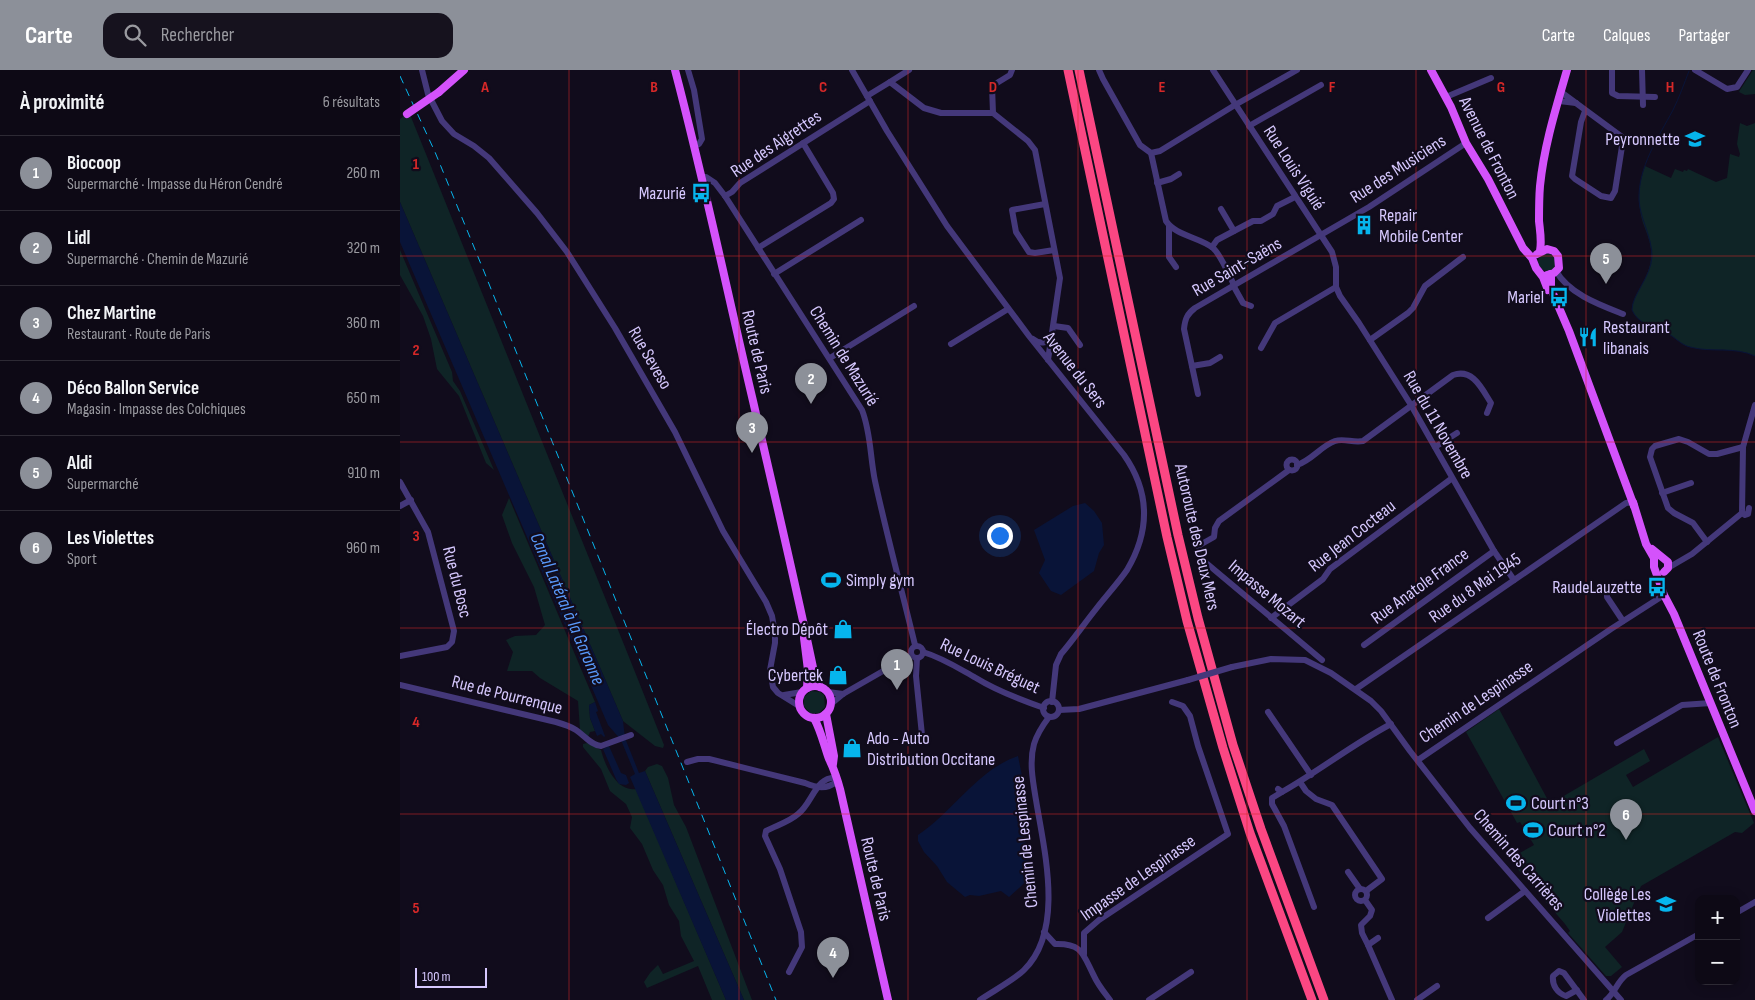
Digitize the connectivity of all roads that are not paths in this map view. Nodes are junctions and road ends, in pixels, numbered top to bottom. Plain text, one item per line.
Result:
1 (422, 70) edge
2 (464, 70) edge
3 (675, 70) edge
4 (679, 70) edge
5 (688, 70) edge
6 (852, 70) edge
7 (909, 70) edge
8 (1012, 70) edge
9 (1068, 70) edge
10 (1080, 70) edge
11 (1099, 70) edge
12 (1213, 70) edge
13 (1297, 70) edge
14 (1431, 70) edge
15 (1567, 70) edge
16 (1612, 70) edge
17 (1642, 70) edge
18 (1695, 70) edge
19 (1748, 70) edge
20 (1490, 78) dead end
21 (890, 82) junction
22 (1321, 86) dead end
23 (1560, 96) junction
24 (1643, 96) junction
25 (1446, 97) junction
26 (1655, 97) dead end
27 (869, 99) junction
28 (1235, 105) junction
29 (1643, 105) dead end
30 (1586, 111) junction
31 (992, 113) junction
32 (403, 116) edge
33 (688, 117) junction
34 (1249, 126) junction
35 (1466, 143) junction
36 (698, 144) junction
37 (803, 144) junction
38 (1151, 153) junction
39 (1179, 174) dead end
40 (702, 177) junction
41 (1157, 182) junction
42 (705, 189) junction
43 (719, 189) junction
44 (724, 196) junction
45 (1295, 197) junction
46 (1045, 204) junction
47 (1221, 209) dead end
48 (861, 220) dead end
49 (1169, 226) junction
50 (1234, 231) junction
51 (1321, 236) junction
52 (1542, 239) junction
53 (1520, 241) junction
54 (1212, 247) junction
55 (758, 248) junction
56 (1054, 250) junction
57 (1550, 250) junction
58 (1539, 252) junction
59 (1463, 257) dead end
60 (1534, 261) junction
61 (1176, 268) dead end
62 (1540, 273) junction
63 (1554, 273) junction
64 (774, 274) junction
65 (1234, 285) junction
66 (1336, 287) junction
67 (914, 306) dead end
68 (1251, 306) dead end
69 (1008, 309) junction
70 (1623, 314) dead end
71 (1054, 326) junction
72 (1029, 336) junction
73 (1053, 336) junction
74 (1571, 338) junction
75 (1370, 340) junction
76 (952, 344) dead end
77 (1080, 345) dead end
78 (1261, 348) dead end
79 (1220, 357) dead end
80 (830, 358) junction
81 (1048, 360) junction
82 (1192, 366) junction
83 (1198, 394) dead end
84 (1411, 405) junction
85 (1755, 405) edge
86 (1487, 413) dead end
87 (1457, 433) dead end
88 (1434, 447) junction
89 (1743, 447) junction
90 (1452, 479) junction
91 (400, 482) edge
92 (1691, 483) dead end
93 (1662, 493) junction
94 (411, 500) junction
95 (1633, 502) junction
96 (400, 506) edge
97 (1747, 508) edge
98 (1708, 542) junction
99 (1494, 551) junction
100 (1692, 554) junction
101 (1663, 558) junction
102 (1654, 561) junction
103 (1663, 570) junction
104 (1514, 580) junction
105 (1607, 590) dead end
106 (1664, 594) junction
107 (1674, 614) junction
108 (1271, 618) junction
109 (1623, 621) junction
110 (803, 624) junction
111 (915, 645) junction
112 (1364, 645) dead end
113 (1309, 648) junction
114 (924, 652) junction
115 (400, 656) edge
116 (914, 657) junction
117 (1305, 660) junction
118 (1322, 660) dead end
119 (400, 685) edge
120 (820, 687) junction
121 (1356, 689) junction
122 (805, 690) junction
123 (828, 692) junction
124 (843, 694) junction
125 (783, 695) junction
126 (1709, 699) junction
127 (1052, 702) junction
128 (1172, 702) dead end
129 (831, 704) junction
130 (799, 706) junction
131 (1044, 708) junction
132 (1059, 710) junction
133 (1268, 712) dead end
134 (826, 714) junction
135 (1050, 717) junction
136 (814, 718) junction
137 (1391, 724) junction
138 (630, 735) dead end
139 (922, 735) dead end
140 (1617, 743) dead end
141 (1418, 760) junction
142 (687, 762) dead end
143 (836, 774) junction
144 (1311, 774) junction
145 (1300, 782) junction
146 (817, 788) junction
147 (1755, 810) edge
148 (1348, 872) dead end
149 (1363, 890) junction
150 (1525, 891) junction
151 (1366, 900) junction
152 (1755, 902) edge
153 (1314, 907) dead end
154 (1740, 911) edge
155 (1488, 918) dead end
156 (1044, 932) junction
157 (1695, 936) edge
158 (1378, 938) dead end
159 (1368, 945) junction
160 (1084, 954) junction
161 (789, 972) dead end
162 (1191, 972) dead end
163 (1626, 975) junction
164 (1606, 984) junction
165 (1437, 986) dead end
166 (1577, 990) dead end
167 (1614, 993) junction
168 (888, 1000) edge
169 (980, 1000) edge
170 (1110, 1000) edge
171 (1149, 1000) edge
172 (1312, 1000) edge
173 (1324, 1000) edge
174 (1392, 1000) edge
175 (1417, 1000) edge
176 (1584, 1000) edge
177 (1606, 1000) edge
178 (1621, 1000) edge

1 - 125 street, Rue Seveso
2 - 32 main road, bridge
3 - 33 main road, Route de Paris
4 - 33 main road, Route de Paris
5 - 36 street
6 - 27 street, Avenue du Sers
7 - 21 street, Rue des Aigrettes
8 - 31 street
9 - 172 highway, Autoroute des Deux Mers
10 - 173 highway, Autoroute des Deux Mers
11 - 38 street
12 - 28 street, Rue Louis Viguié
13 - 28 street
14 - 25 main road, Avenue de Fronton
15 - 23 main road
16 - 24 street
17 - 24 street
18 - 19 street
20 - 25 street
21 - 27 street, Rue des Aigrettes
21 - 31 street
22 - 34 street
23 - 30 street
23 - 52 main road
24 - 26 street
24 - 29 street
25 - 35 main road, Avenue de Fronton
27 - 37 street, Rue des Aigrettes
27 - 69 street, Avenue du Sers
28 - 34 street, Rue Louis Viguié
28 - 38 street
30 - 30 street
31 - 46 street
33 - 36 main road, Route de Paris
34 - 45 street, Rue Louis Viguié
35 - 51 street, Rue des Musiciens
35 - 53 main road, Avenue de Fronton
36 - 40 main road, Route de Paris
37 - 44 street, Rue des Aigrettes
37 - 55 street
38 - 41 street
39 - 41 street
40 - 42 main road, Route de Paris
40 - 43 street, Chemin de Mazurié
41 - 49 street
42 - 43 street
42 - 110 main road, Route de Paris
43 - 44 street, Chemin de Mazurié
44 - 55 street, Chemin de Mazurié
45 - 50 street
45 - 51 street, Rue Louis Viguié
46 - 56 street
46 - 56 street
47 - 50 street
48 - 64 street
49 - 54 street
49 - 61 street
50 - 54 street
51 - 65 street, Rue Saint-Saëns
51 - 66 street, Rue Louis Viguié
52 - 57 main road
52 - 58 main road
53 - 58 main road, Avenue de Fronton
53 - 60 main road, Avenue de Fronton
54 - 65 street
55 - 64 street, Chemin de Mazurié
56 - 71 street
57 - 58 main road
57 - 63 main road, Avenue de Fronton
58 - 60 main road
59 - 75 street
60 - 62 main road, Avenue de Fronton
62 - 63 main road
62 - 74 main road, Avenue de Fronton
63 - 70 street
63 - 74 main road, Avenue de Fronton
64 - 80 street, Chemin de Mazurié
65 - 68 street
65 - 82 street, Rue Saint-Saëns
66 - 75 street, Rue du 11 Novembre
66 - 78 street
67 - 80 street
69 - 72 street, Avenue du Sers
69 - 76 street
71 - 73 street
71 - 77 street
72 - 73 street
72 - 81 street, Avenue du Sers
73 - 81 street
74 - 95 main road, Avenue de Fronton
75 - 84 street, Rue du 11 Novembre
79 - 82 street
80 - 111 street, Chemin de Mazurié
81 - 127 street, Avenue du Sers
82 - 83 street, Rue Saint-Saëns
84 - 86 street
84 - 88 street, Rue du 11 Novembre
84 - 108 street, Impasse Mozart
85 - 89 street
87 - 88 street
88 - 90 street, Rue du 11 Novembre
89 - 93 street
89 - 97 street
90 - 99 street, Rue du 11 Novembre
90 - 108 street, Rue Jean Cocteau
91 - 94 street, Rue du Bosc
92 - 93 street
93 - 98 street
94 - 96 street
94 - 115 street, Rue du Bosc
95 - 101 main road, Avenue de Fronton
95 - 102 main road, Avenue de Fronton
95 - 104 street, Rue du 8 Mai 1945
97 - 98 street
98 - 100 street
99 - 104 street, Rue du 11 Novembre
99 - 112 street, Rue Anatole France
100 - 101 street
100 - 103 street
101 - 102 main road
101 - 103 main road, Avenue de Fronton
102 - 103 main road, Avenue de Fronton
103 - 106 main road
103 - 107 main road
104 - 121 street, Rue du 8 Mai 1945
105 - 109 street
106 - 107 main road
106 - 109 street, Chemin de Lespinasse
107 - 126 main road, Route de Fronton
108 - 113 street, Impasse Mozart
109 - 141 street, Chemin de Lespinasse
110 - 120 main road, Route de Paris
110 - 122 main road, Route de Paris
111 - 114 street, Rue Louis Bréguet
111 - 116 street, Rue Louis Bréguet
113 - 117 street
113 - 118 street, Impasse Mozart
114 - 116 street, Rue Louis Bréguet
114 - 131 street, Rue Louis Bréguet
116 - 124 street, Rue Louis Bréguet
116 - 139 street
117 - 121 street, Chemin de Lespinasse
117 - 132 street, Chemin de Lespinasse, bridge
119 - 138 street, Rue de Pourrenque
120 - 122 main road
120 - 123 main road
121 - 137 street, Chemin de Lespinasse
122 - 125 street
122 - 130 main road
123 - 124 street
123 - 129 main road
124 - 129 street, Rue Louis Bréguet
125 - 130 street, Rue Seveso
126 - 140 street
126 - 147 main road, Route de Fronton
127 - 131 street
127 - 132 street
128 - 160 street, Impasse de Lespinasse
129 - 134 main road
130 - 136 main road
131 - 135 street
132 - 135 street
133 - 144 street
134 - 136 main road
134 - 143 main road, Route de Paris
135 - 156 street, Chemin de Lespinasse
136 - 143 main road, Route de Paris
137 - 141 street, Chemin de Lespinasse
137 - 144 street
141 - 150 street, Chemin des Carrières
142 - 146 street
143 - 146 street
143 - 146 street
143 - 168 main road, Route de Paris
144 - 145 street
145 - 149 street
145 - 153 street
146 - 161 street
148 - 149 street
149 - 151 street
149 - 151 street
150 - 155 street
150 - 164 street, Chemin des Carrières
151 - 159 street
152 - 154 street
156 - 160 street
156 - 169 street, Chemin de Lespinasse
157 - 163 street
158 - 159 street
159 - 174 street
160 - 170 street
162 - 171 street
163 - 164 street
163 - 167 street
164 - 167 street, Chemin des Carrières
165 - 175 street
166 - 176 street
167 - 177 street
167 - 178 street, Chemin des Carrières

